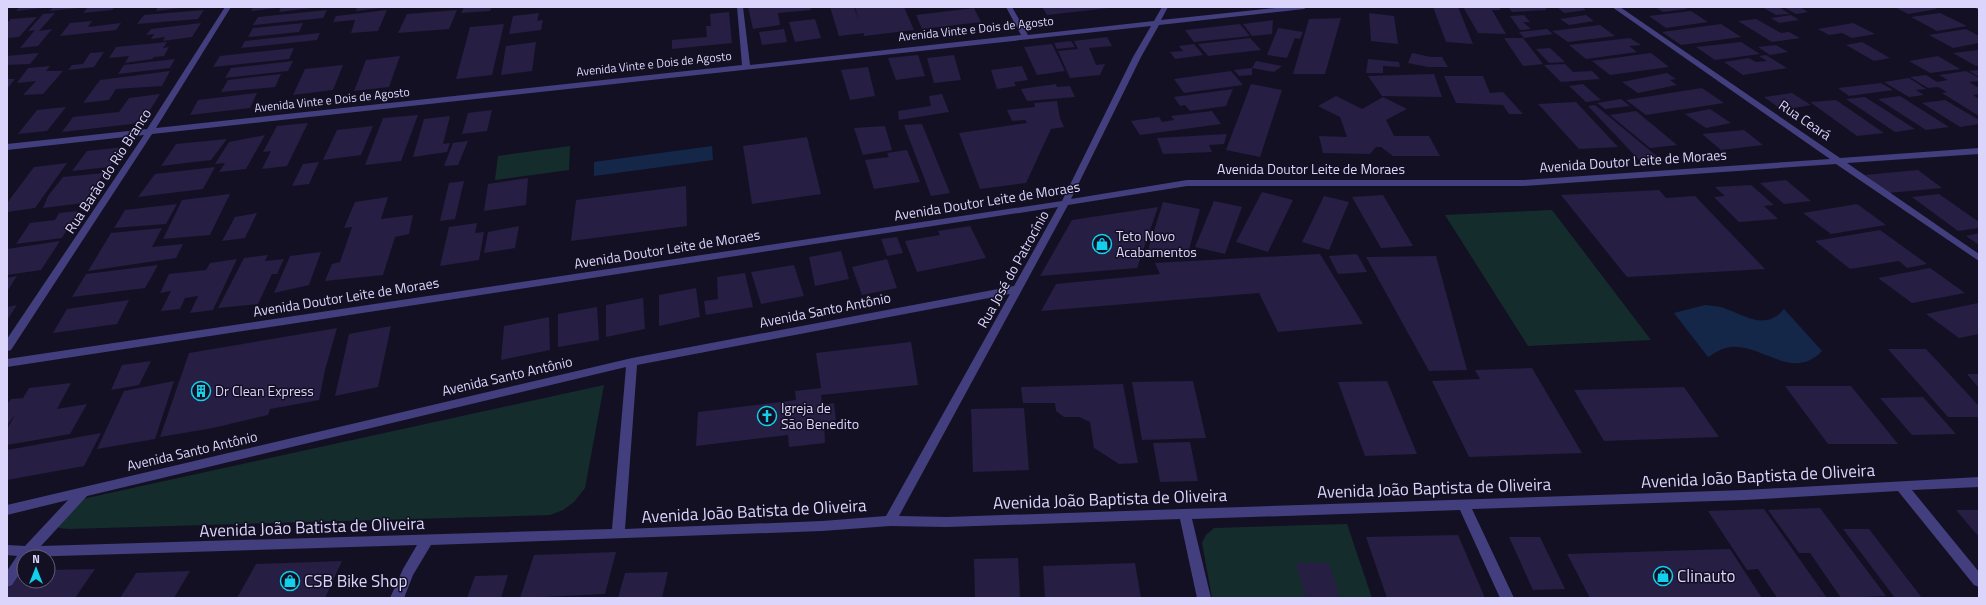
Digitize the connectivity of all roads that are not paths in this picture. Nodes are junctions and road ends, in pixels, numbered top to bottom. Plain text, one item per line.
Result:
1 (228, 7) edge
2 (740, 7) edge
3 (1009, 7) edge
4 (1165, 7) edge
5 (1304, 7) edge
6 (1615, 7) edge
7 (1156, 23) junction
8 (1025, 36) junction
9 (746, 66) junction
10 (149, 132) junction
11 (7, 147) edge
12 (1979, 151) edge
13 (1840, 161) junction
14 (1066, 203) junction
15 (1979, 258) edge
16 (1018, 289) junction
17 (7, 347) edge
18 (632, 362) junction
19 (7, 363) edge
20 (1979, 482) edge
21 (1902, 487) junction
22 (83, 492) junction
23 (1464, 505) junction
24 (7, 510) edge
25 (1185, 513) junction
26 (890, 521) junction
27 (618, 534) junction
28 (427, 540) junction
29 (31, 549) edge
30 (56, 555) edge
31 (16, 568) edge
32 (7, 581) edge
33 (1979, 581) edge
34 (398, 598) edge
35 (1204, 598) edge
36 (1507, 598) edge

1 - 10 street, Rua Barão do Rio Branco
2 - 9 street
3 - 8 street
4 - 7 street, Rua José do Patrocínio
5 - 7 street, Avenida Vinte e Dois de Agosto
6 - 13 street, Rua Ceará
7 - 8 street, Avenida Vinte e Dois de Agosto
7 - 14 street, Rua José do Patrocínio
8 - 9 street, Avenida Vinte e Dois de Agosto
9 - 10 street, Avenida Vinte e Dois de Agosto
10 - 11 street, Avenida Vinte e Dois de Agosto
10 - 17 street, Rua Barão do Rio Branco
12 - 13 street, Avenida Doutor Leite de Moraes
13 - 14 street, Avenida Doutor Leite de Moraes
13 - 15 street, Rua Ceará
14 - 16 street, Rua José do Patrocínio
14 - 19 street, Avenida Doutor Leite de Moraes
16 - 18 street, Avenida Santo Antônio
16 - 26 street, Rua José do Patrocínio
18 - 22 street, Avenida Santo Antônio
18 - 27 street, Avenida João Batista de Oliveira
20 - 21 street, Avenida João Baptista de Oliveira
21 - 23 street, Avenida João Baptista de Oliveira
21 - 33 street
22 - 24 street, Avenida Santo Antônio
22 - 29 street
23 - 25 street, Avenida João Baptista de Oliveira
23 - 36 street
25 - 26 street, Avenida João Baptista de Oliveira
25 - 35 street
26 - 27 street, Avenida João Batista de Oliveira
27 - 28 street, Avenida João Batista de Oliveira
28 - 30 street, Avenida João Batista de Oliveira
28 - 34 street
31 - 32 street

